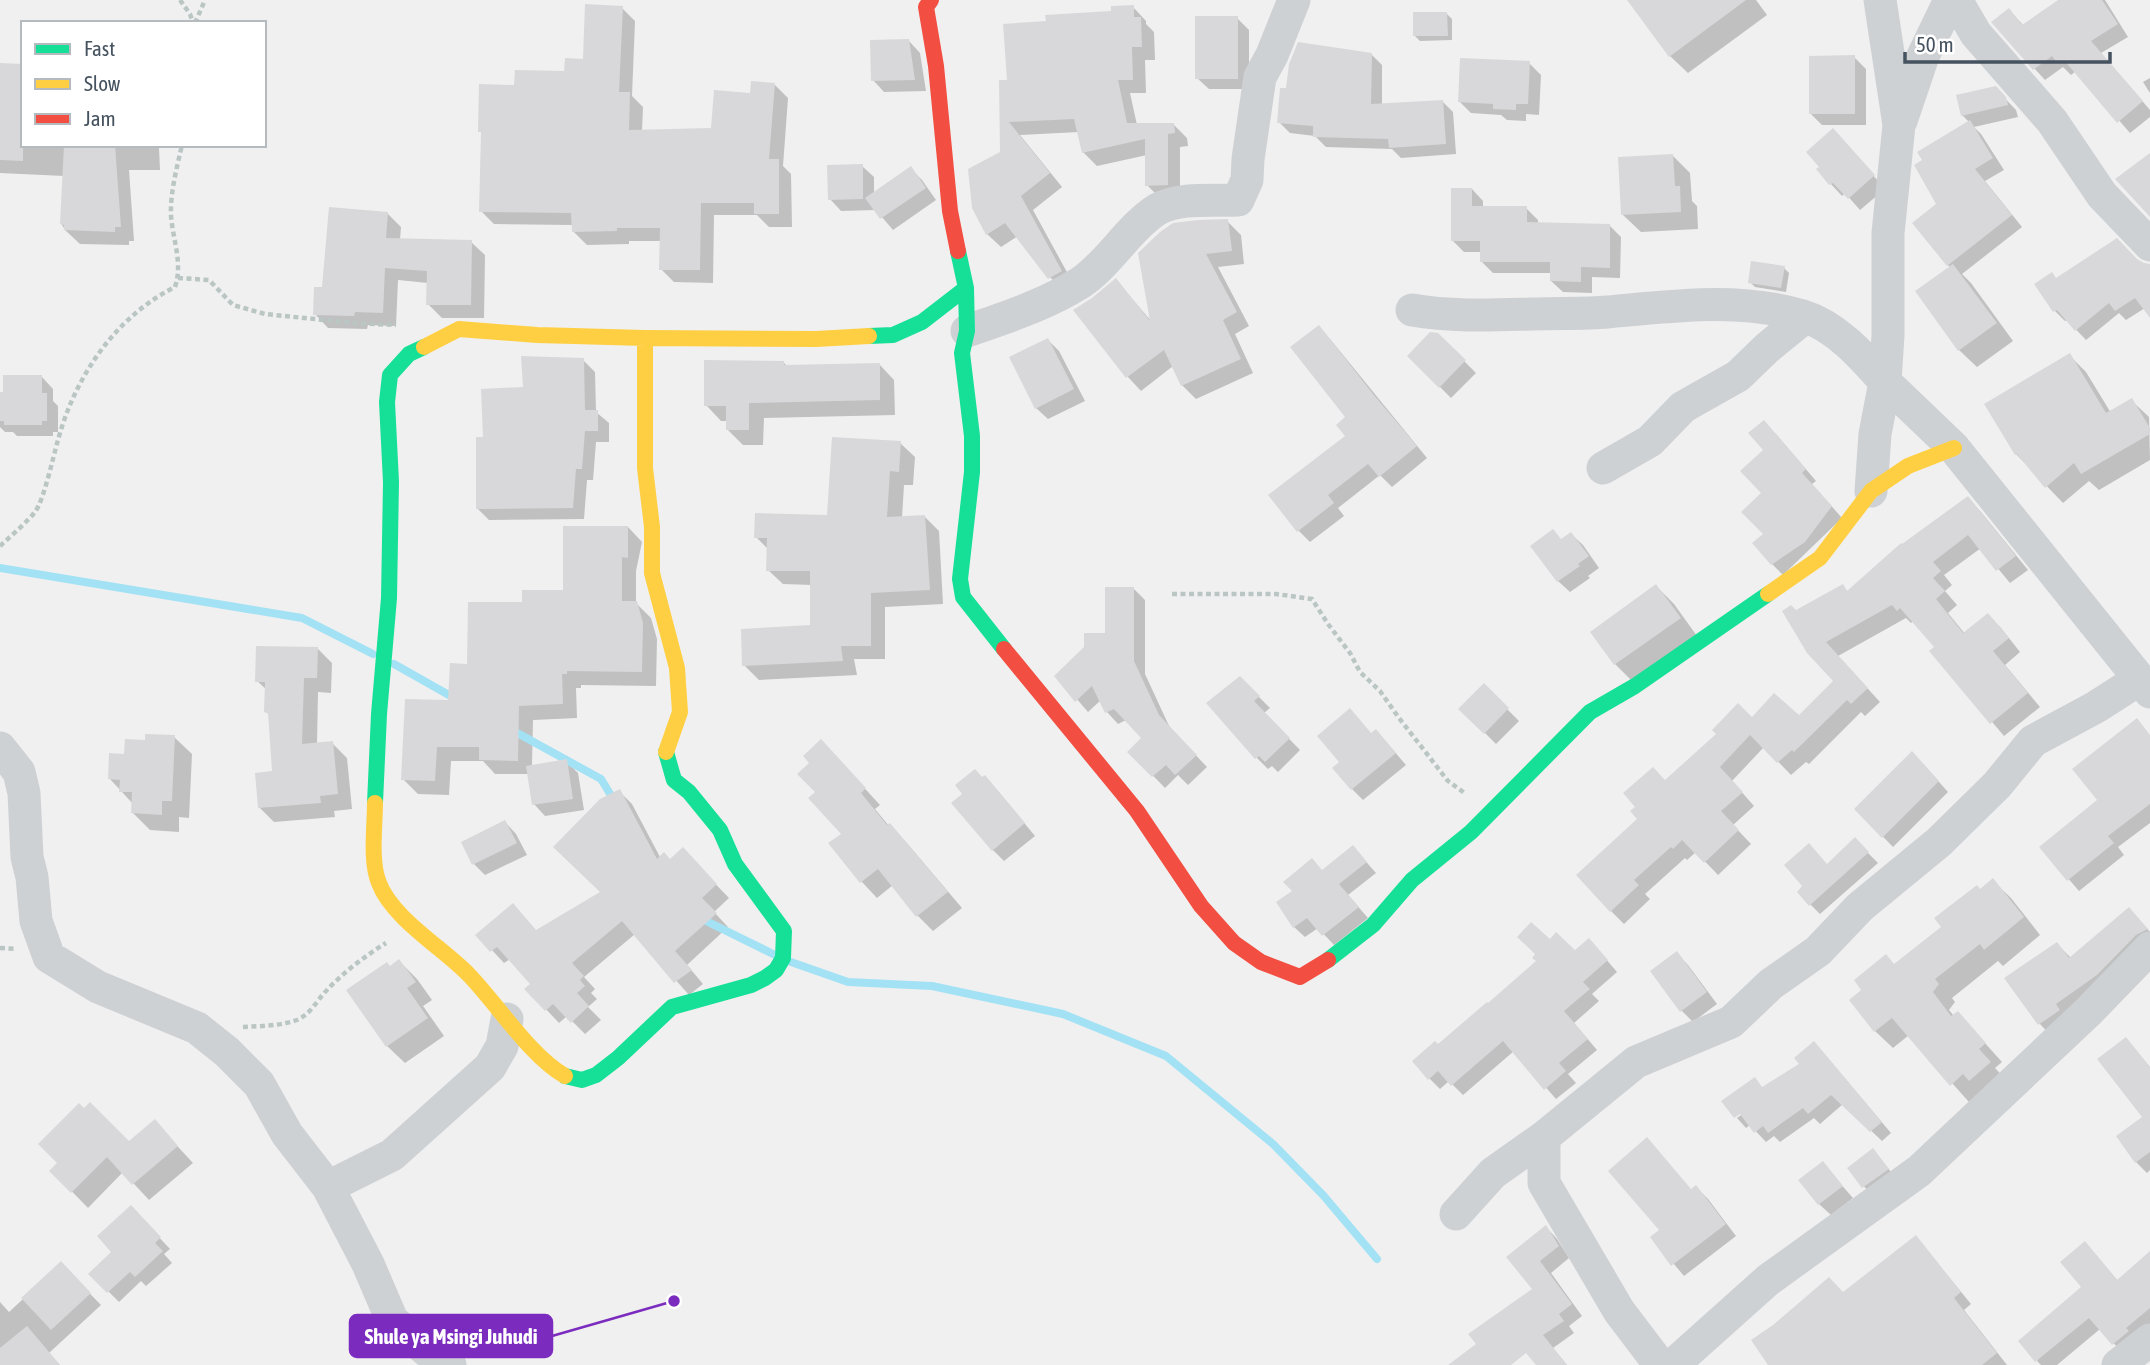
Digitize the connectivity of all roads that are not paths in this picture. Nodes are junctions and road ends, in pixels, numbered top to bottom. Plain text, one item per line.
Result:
1 (1294, 0) edge
2 (1880, 0) edge
3 (1950, 0) edge
4 (1956, 0) edge
5 (926, 2) edge
6 (1899, 125) junction
7 (2150, 245) edge
8 (966, 288) junction
9 (1412, 310) dead end
10 (1805, 317) junction
11 (967, 331) junction
12 (645, 338) junction
13 (1885, 382) junction
14 (1954, 449) junction
15 (1603, 468) dead end
16 (1871, 491) junction
17 (2144, 686) edge
18 (0, 748) edge
19 (2150, 948) edge
20 (507, 1019) junction
21 (544, 1060) junction
22 (490, 1067) junction
23 (1544, 1137) junction
24 (328, 1187) junction
25 (1456, 1214) dead end
26 (2150, 1340) edge
27 (430, 1360) edge
28 (1660, 1365) edge
29 (1673, 1365) edge
30 (2118, 1365) edge

1 - 11 street
2 - 6 street
3 - 6 street
4 - 7 street
5 - 8 street
6 - 13 street
8 - 11 street
8 - 12 street
9 - 10 street
10 - 13 street
10 - 15 street
11 - 16 street
12 - 20 street
12 - 21 street
13 - 14 street
13 - 16 street
14 - 16 street
14 - 17 street
17 - 23 street
18 - 24 street
19 - 29 street
20 - 21 street
20 - 22 street
21 - 22 street
22 - 24 street
23 - 25 street
23 - 28 street
24 - 27 street
26 - 30 street

